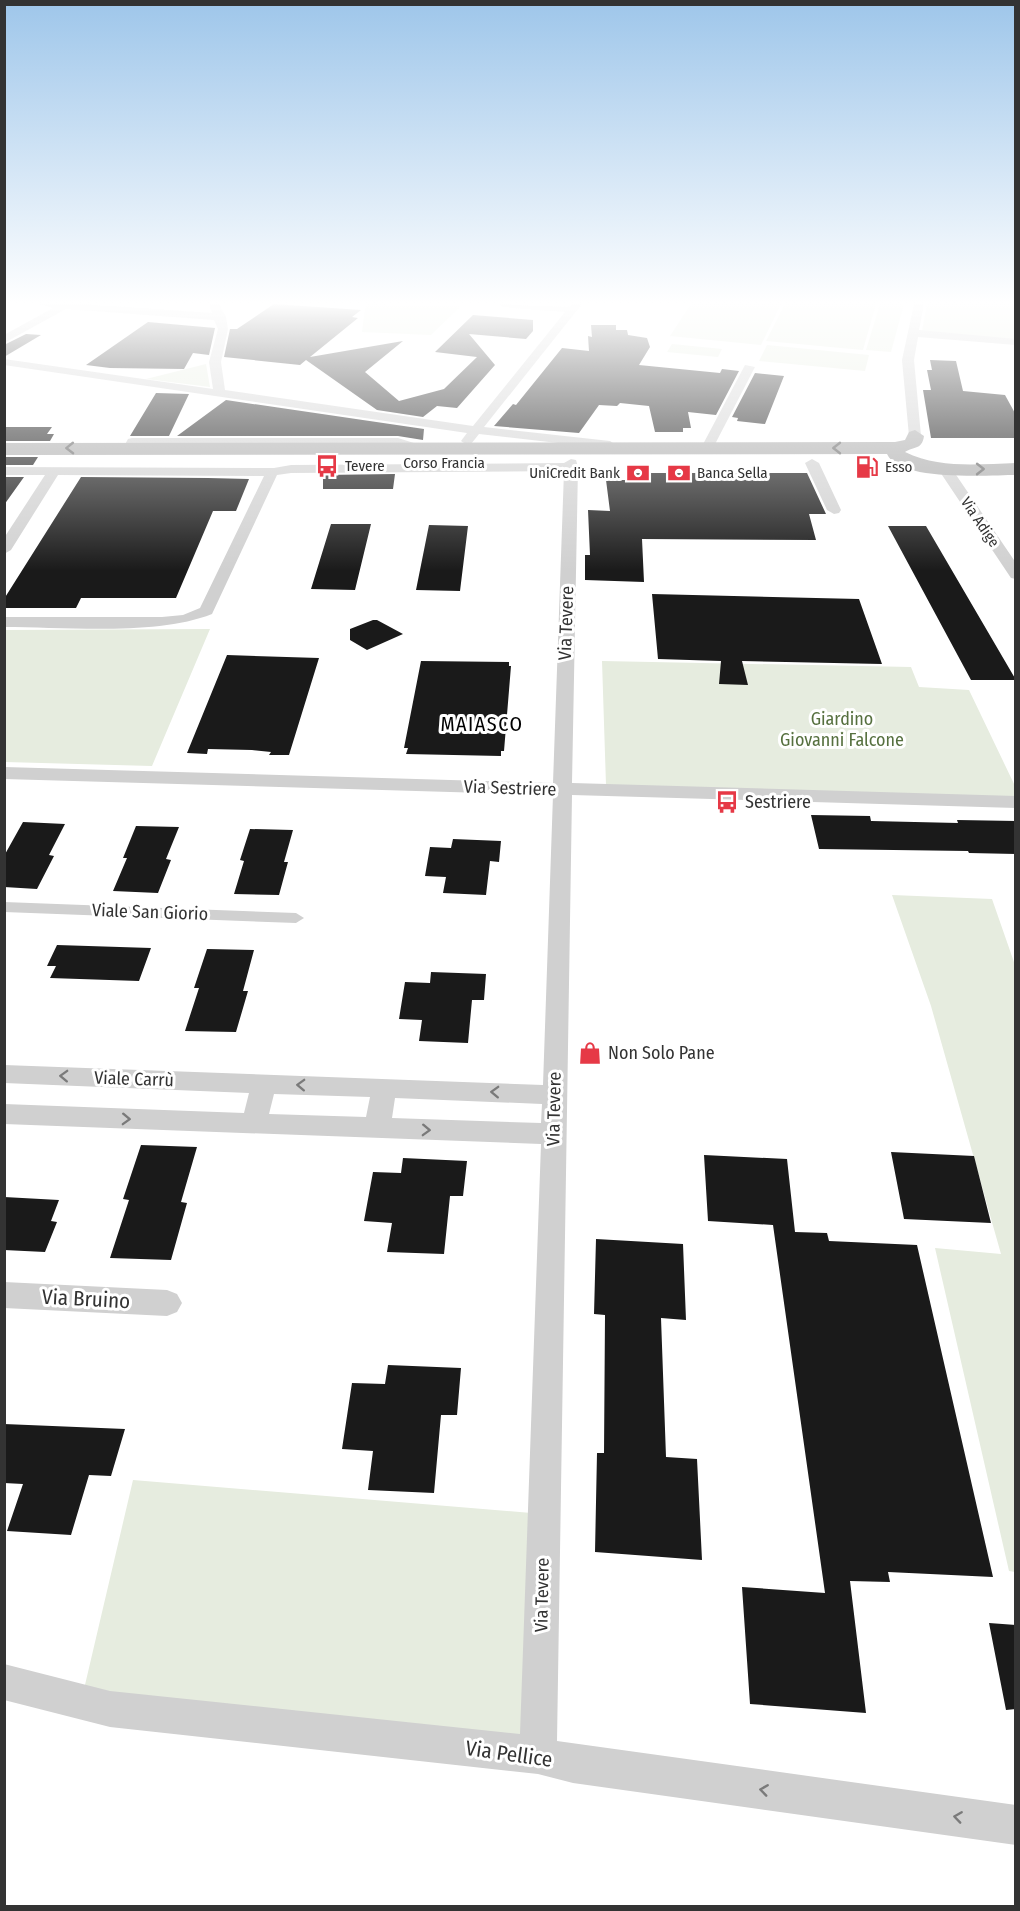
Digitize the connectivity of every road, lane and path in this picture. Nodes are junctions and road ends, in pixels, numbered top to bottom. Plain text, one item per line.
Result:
1 (227, 393) edge
2 (505, 393) edge
3 (735, 393) edge
4 (911, 393) edge
5 (475, 430) junction
6 (915, 436) joint
7 (707, 448) junction
8 (896, 448) junction
9 (4, 449) edge
10 (570, 455) junction
11 (460, 456) junction
12 (812, 463) junction
13 (913, 463) junction
14 (4, 464) edge
15 (945, 469) junction
16 (1016, 469) edge
17 (4, 471) edge
18 (54, 471) junction
19 (272, 472) junction
20 (834, 510) dead end
21 (4, 550) edge
22 (1016, 575) edge
23 (4, 622) edge
24 (4, 773) edge
25 (562, 789) junction
26 (1016, 802) edge
27 (4, 907) edge
28 (296, 918) dead end
29 (4, 1074) edge
30 (264, 1084) junction
31 (384, 1088) junction
32 (554, 1095) junction
33 (4, 1114) edge
34 (254, 1124) junction
35 (377, 1128) junction
36 (554, 1134) junction
37 (4, 1295) edge
38 (167, 1303) dead end
39 (4, 1682) edge
40 (538, 1755) junction
41 (1016, 1825) edge

1 - 5 street
2 - 5 street
3 - 7 street
4 - 6 street
5 - 10 street
5 - 11 street
6 - 8 main road
8 -> 7 main road, Corso Francia
7 - 10 main road, Corso Francia
8 - 13 main road
11 -> 9 main road, Corso Francia
10 - 11 main road, Corso Francia
10 - 12 main road, Corso Francia
10 - 19 street, Corso Francia
10 - 25 street, Via Tevere
11 - 14 main road, Corso Francia
12 - 13 main road, Corso Francia
12 - 20 street
13 - 15 main road, Corso Francia
15 -> 16 main road
15 - 22 street, Via Adige
17 - 18 street, Corso Francia
18 - 19 street, Corso Francia
18 - 21 street
19 - 23 street
24 - 25 street, Via Sestriere
25 - 26 street, Via Sestriere
25 - 32 street, Via Tevere
27 - 28 street, Viale San Giorio
30 -> 29 street, Viale Carrù
31 -> 30 street, Viale Carrù
30 - 34 street
32 -> 31 street, Viale Carrù
31 - 35 street
32 - 36 street, Via Tevere
33 -> 34 street
34 - 35 street
35 -> 36 street
36 - 40 street, Via Tevere
37 - 38 street, Via Bruino
39 - 40 street, Via Pellice
41 -> 40 street, Via Pellice

